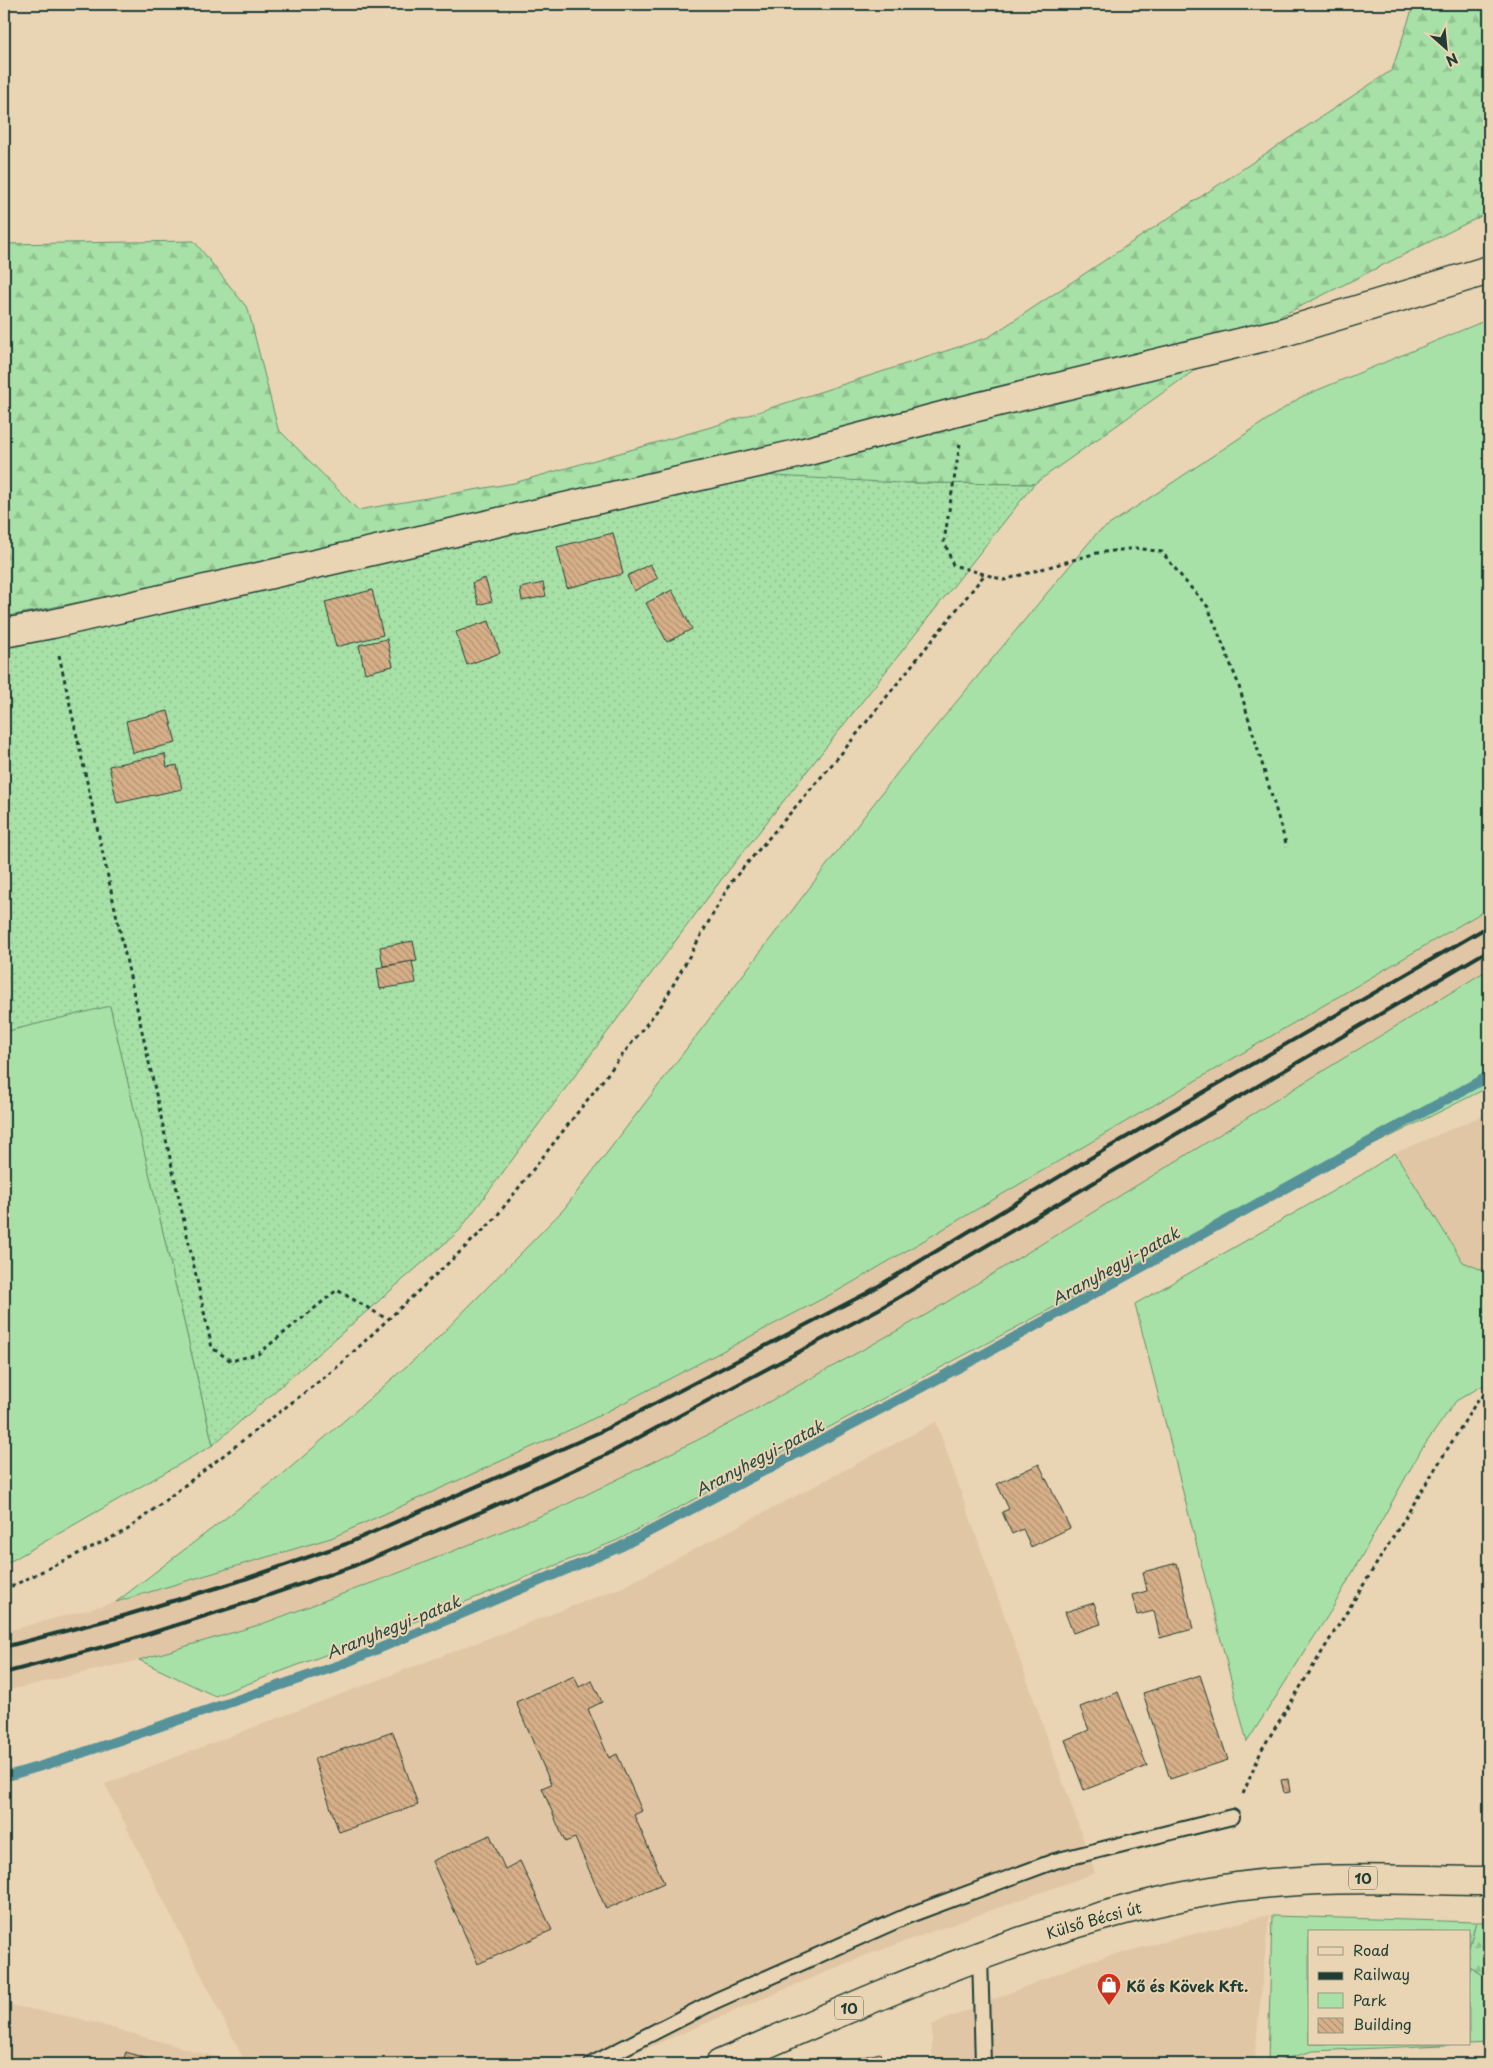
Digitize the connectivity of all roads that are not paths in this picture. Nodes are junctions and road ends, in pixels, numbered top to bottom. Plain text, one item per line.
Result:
1 (1489, 270) edge
2 (4, 633) edge
3 (1232, 1817) road end
4 (1489, 1880) edge
5 (980, 1956) junction
6 (592, 2064) edge
7 (720, 2064) edge
8 (983, 2064) edge

1 - 2 street
3 - 6 lane
4 - 5 street, Külső Bécsi út / 10
5 - 7 street, Külső Bécsi út / 10
5 - 8 lane

